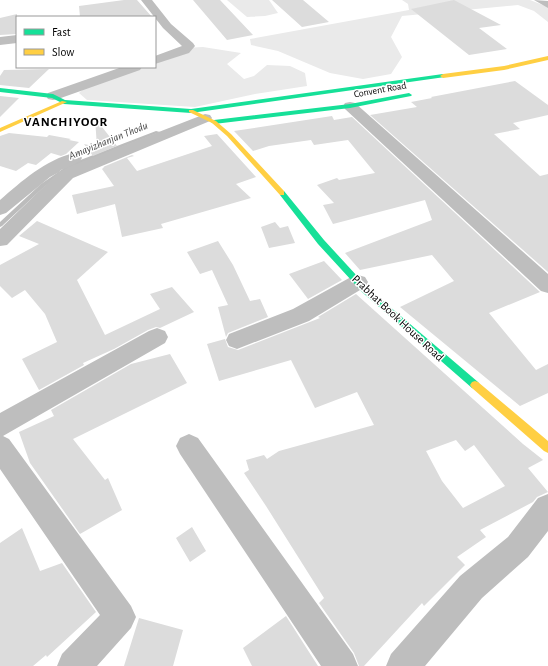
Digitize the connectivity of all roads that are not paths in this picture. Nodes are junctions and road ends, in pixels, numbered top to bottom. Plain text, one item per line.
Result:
1 (146, 0) edge
2 (539, 0) edge
3 (548, 5) edge
4 (155, 16) edge
5 (156, 18) edge
6 (161, 27) edge
7 (16, 39) edge
8 (0, 41) edge
9 (548, 58) edge
10 (156, 60) edge
11 (134, 68) edge
12 (0, 90) edge
13 (418, 93) dead end
14 (38, 95) junction
15 (59, 99) junction
16 (27, 104) dead end
17 (350, 106) junction
18 (20, 112) dead end
19 (202, 116) junction
20 (13, 124) junction
21 (0, 130) edge
22 (0, 209) edge
23 (0, 240) edge
24 (358, 282) junction
25 (548, 286) edge
26 (157, 337) dead end
27 (237, 340) dead end
28 (0, 426) edge
29 (189, 446) dead end
30 (0, 447) edge
31 (548, 448) edge
32 (548, 508) edge
33 (74, 666) edge
34 (341, 666) edge
35 (403, 666) edge

1 - 4 street
2 - 3 street
5 - 6 street
6 - 10 street
7 - 8 street
9 - 19 main road
11 - 15 street
12 - 14 main road, Convent Road
13 - 17 main road, Convent Road
14 - 15 main road, Convent Road
14 - 16 main road
15 - 19 main road, Convent Road
15 - 20 main road
17 - 19 main road, Convent Road
17 - 25 street
18 - 20 main road
19 - 22 street
19 - 23 street
19 - 24 main road, Prabhat Book House Road
20 - 21 main road
24 - 27 street
24 - 31 main road, Prabhat Book House Road
26 - 28 street
29 - 34 street
30 - 33 street
32 - 35 street

